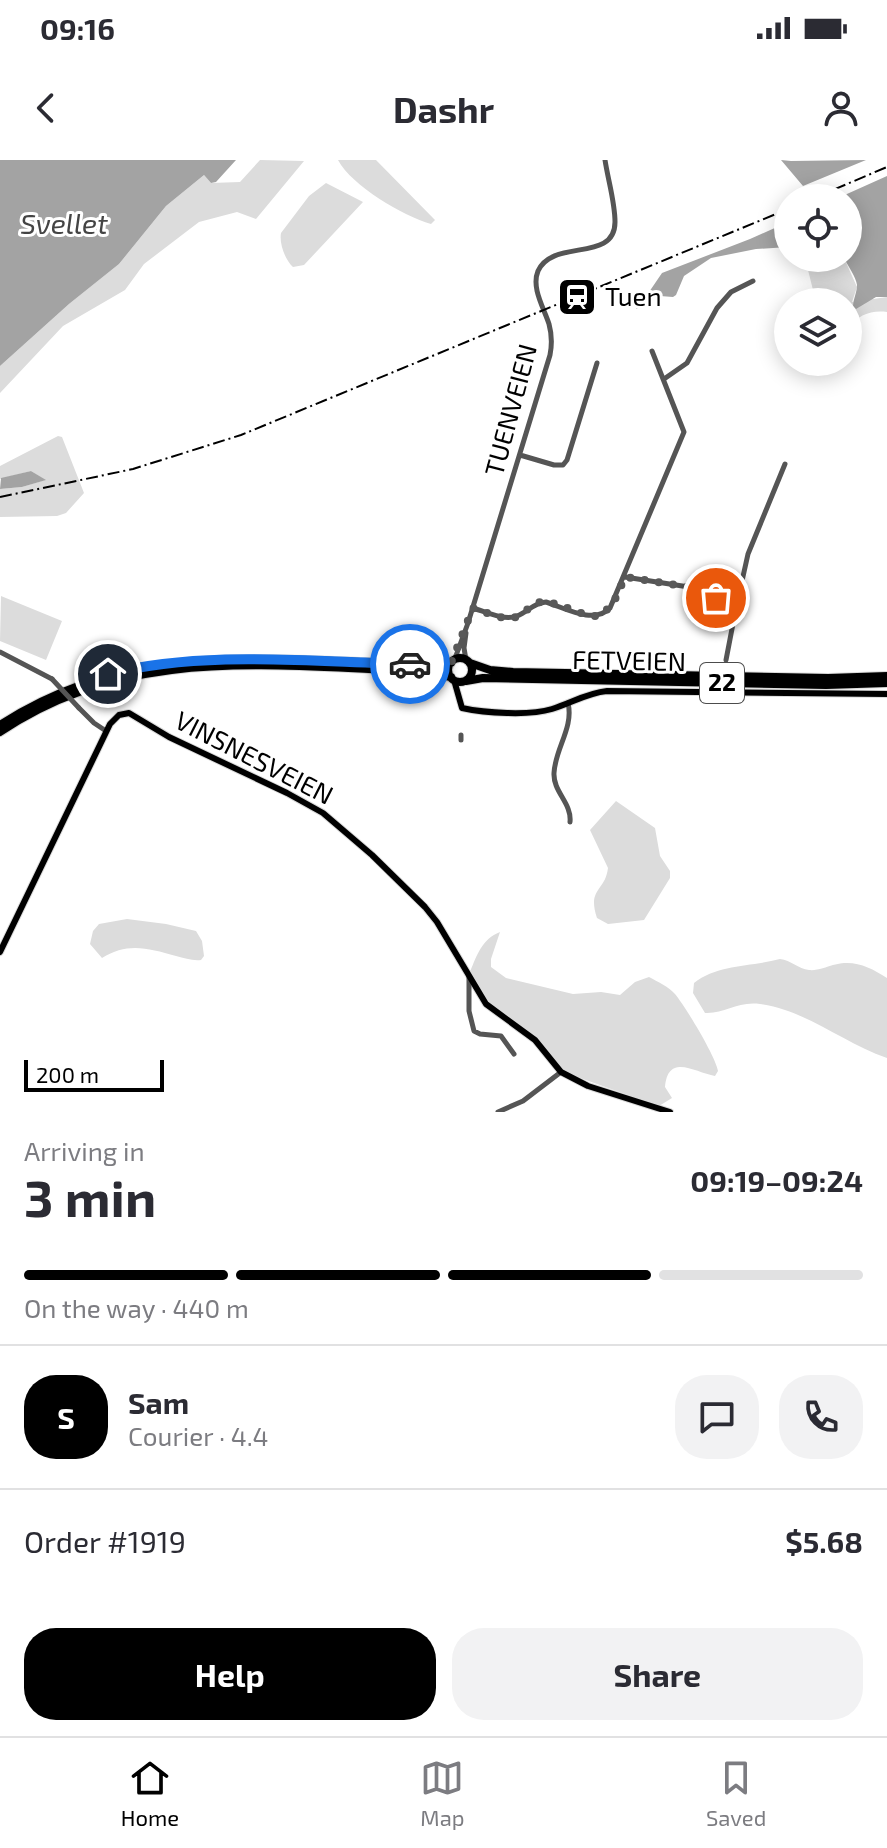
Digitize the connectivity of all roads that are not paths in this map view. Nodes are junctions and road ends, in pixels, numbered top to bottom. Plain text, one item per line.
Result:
1 (605, 160) edge
2 (753, 281) dead end
3 (652, 351) dead end
4 (597, 363) dead end
5 (664, 379) junction
6 (520, 455) junction
7 (785, 464) dead end
8 (625, 577) junction
9 (473, 608) junction
10 (736, 608) junction
11 (468, 623) junction
12 (0, 652) edge
13 (726, 660) dead end
14 (468, 661) junction
15 (452, 662) junction
16 (887, 676) edge
17 (452, 678) junction
18 (466, 681) junction
19 (887, 683) edge
20 (887, 694) edge
21 (458, 701) junction
22 (568, 703) junction
23 (0, 725) edge
24 (106, 731) junction
25 (0, 732) edge
26 (570, 822) dead end
27 (0, 952) edge
28 (469, 977) junction
29 (514, 1054) dead end
30 (561, 1072) junction
31 (498, 1112) edge
32 (670, 1112) edge

1 - 6 street, TUENVEIEN
2 - 5 street
3 - 5 street
4 - 6 street
5 - 8 street
6 - 9 street, TUENVEIEN
7 - 10 street
8 - 9 street
8 - 10 street
9 - 11 street, TUENVEIEN
10 - 13 street
11 - 14 street, TUENVEIEN
11 - 15 street, TUENVEIEN
12 - 24 street, bridge
14 - 15 highway, 22
14 - 16 highway, FETVEIEN / 22
14 - 18 highway
15 - 17 highway
15 - 23 highway, 22
17 - 18 highway, 22
17 - 21 main road
17 - 25 highway, 22
18 - 19 highway, FETVEIEN / 22
18 - 21 main road
20 - 22 main road
21 - 22 main road
22 - 26 street
24 - 27 main road
24 - 28 main road, VINSNESVEIEN
28 - 29 street, VINSNESVEIEN
28 - 30 main road, VINSNESVEIEN
30 - 31 street
30 - 32 main road, VINSNESVEIEN

